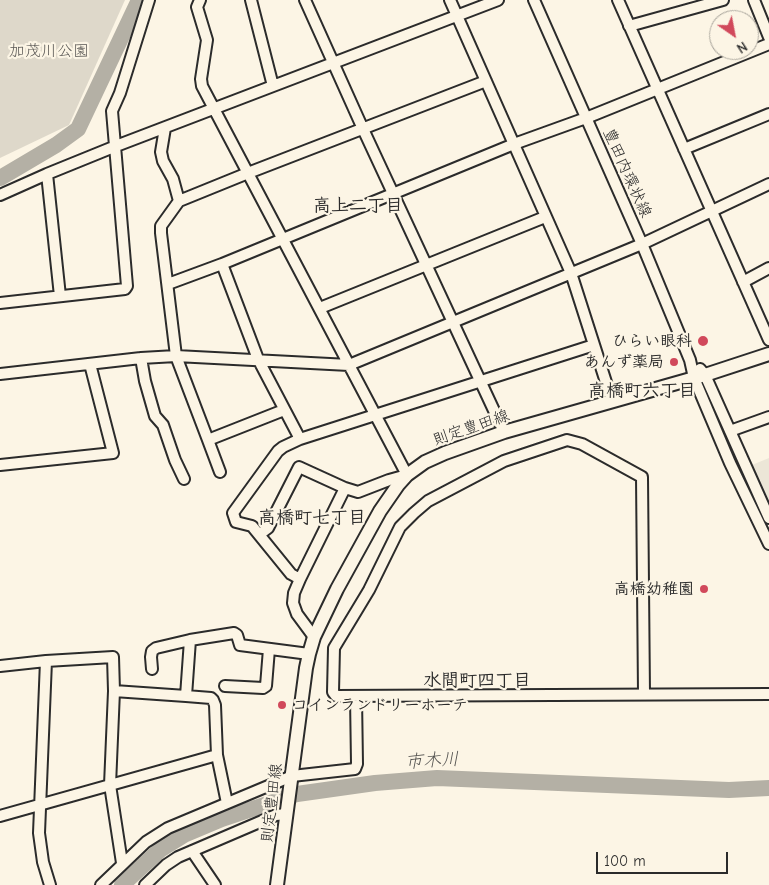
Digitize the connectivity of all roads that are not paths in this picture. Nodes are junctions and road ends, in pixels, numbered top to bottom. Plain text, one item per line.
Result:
1 (149, 0) edge
2 (200, 0) edge
3 (251, 0) edge
4 (305, 0) edge
5 (450, 0) edge
6 (498, 0) edge
7 (534, 0) edge
8 (618, 0) edge
9 (723, 0) edge
10 (754, 0) edge
11 (457, 15) junction
12 (629, 26) junction
13 (769, 37) edge
14 (769, 44) edge
15 (334, 64) junction
16 (486, 81) junction
17 (272, 86) junction
18 (658, 88) junction
19 (215, 109) junction
20 (769, 114) edge
21 (586, 118) junction
22 (165, 128) junction
23 (363, 129) junction
24 (514, 144) junction
25 (116, 146) junction
26 (684, 149) junction
27 (248, 173) junction
28 (47, 174) junction
29 (769, 184) edge
30 (394, 194) junction
31 (0, 195) edge
32 (180, 201) junction
33 (712, 211) junction
34 (545, 217) junction
35 (283, 238) junction
36 (642, 244) junction
37 (222, 264) junction
38 (426, 264) junction
39 (769, 268) edge
40 (570, 274) junction
41 (743, 282) junction
42 (168, 284) junction
43 (60, 296) junction
44 (0, 303) edge
45 (320, 308) junction
46 (454, 322) junction
47 (769, 340) edge
48 (594, 345) junction
49 (769, 354) edge
50 (176, 356) junction
51 (141, 358) junction
52 (258, 359) junction
53 (90, 364) junction
54 (349, 365) junction
55 (0, 374) edge
56 (700, 376) junction
57 (481, 382) junction
58 (612, 401) junction
59 (284, 410) junction
60 (376, 414) junction
61 (769, 417) edge
62 (504, 432) junction
63 (730, 432) junction
64 (300, 439) junction
65 (208, 440) junction
66 (0, 465) edge
67 (220, 472) dead end
68 (407, 475) junction
69 (184, 479) dead end
70 (345, 488) junction
71 (769, 518) edge
72 (260, 534) junction
73 (769, 544) edge
74 (300, 579) junction
75 (314, 637) junction
76 (190, 640) junction
77 (269, 649) junction
78 (309, 654) junction
79 (46, 661) junction
80 (0, 666) edge
81 (152, 669) dead end
82 (225, 686) dead end
83 (114, 692) junction
84 (644, 694) junction
85 (769, 694) edge
86 (186, 696) junction
87 (356, 697) junction
88 (217, 755) junction
89 (292, 776) junction
90 (110, 785) junction
91 (227, 803) junction
92 (39, 804) junction
93 (287, 814) junction
94 (0, 816) edge
95 (192, 851) junction
96 (122, 863) junction
97 (50, 885) edge
98 (101, 885) edge
99 (145, 885) edge
100 (215, 885) edge
101 (277, 885) edge

1 - 25 street
2 - 19 street
3 - 17 street
4 - 15 street
5 - 11 street
6 - 11 street
7 - 21 street, 豊田内環状線
8 - 12 street
9 - 12 street
10 - 13 street
11 - 15 street
11 - 16 street
12 - 18 street
14 - 18 street
15 - 17 street
15 - 23 street
16 - 23 street
16 - 24 street
17 - 19 street
18 - 21 street
18 - 26 street
19 - 22 street
19 - 27 street
20 - 26 street
21 - 24 street
21 - 36 street, 豊田内環状線
22 - 25 street
22 - 32 street
23 - 27 street
23 - 30 street
24 - 30 street
24 - 34 street
25 - 28 street
25 - 43 street
26 - 33 street
27 - 32 street
27 - 35 street
28 - 31 street
28 - 43 street
29 - 33 street
30 - 35 street
30 - 38 street
32 - 42 street
33 - 36 street
33 - 41 street
34 - 38 street
34 - 40 street
35 - 37 street
35 - 45 street
36 - 40 street
36 - 56 street, 豊田内環状線
37 - 42 street
37 - 52 street
38 - 45 street
38 - 46 street
39 - 41 street
40 - 46 street
40 - 48 street
41 - 47 street
42 - 50 street
43 - 44 street
45 - 54 street
46 - 54 street
46 - 57 street
48 - 57 street
48 - 58 street
49 - 56 main road, 則定豊田線
50 - 51 street
50 - 52 street
50 - 65 street
51 - 53 street
51 - 69 street
52 - 54 street
52 - 59 street
53 - 55 street
53 - 66 street
54 - 60 street
56 - 58 main road, 則定豊田線
56 - 63 street, 豊田内環状線
56 - 73 street, 豊田内環状線
57 - 60 street
57 - 62 street
58 - 62 main road, 則定豊田線
59 - 64 street
59 - 65 street
60 - 64 street
60 - 68 street
61 - 63 street
62 - 68 main road, 則定豊田線
63 - 71 street, 豊田内環状線
64 - 72 street
65 - 67 street
68 - 70 street
68 - 75 main road, 則定豊田線
70 - 72 street
70 - 74 street
72 - 74 street
74 - 75 street
75 - 78 main road, 則定豊田線
76 - 77 street
76 - 81 street
76 - 86 street
77 - 78 street
77 - 82 street
78 - 89 main road, 則定豊田線
79 - 80 street
79 - 83 street
79 - 92 street
83 - 86 street
83 - 90 street
84 - 85 street
84 - 87 street
84 - 87 street
86 - 88 street
87 - 89 street
88 - 90 street
88 - 91 street
89 - 91 street
89 - 93 main road, 則定豊田線
90 - 92 street
90 - 96 street
91 - 96 street
92 - 94 street
92 - 97 street
93 - 95 street
93 - 101 main road, 則定豊田線
95 - 99 street
95 - 100 street
96 - 98 street

